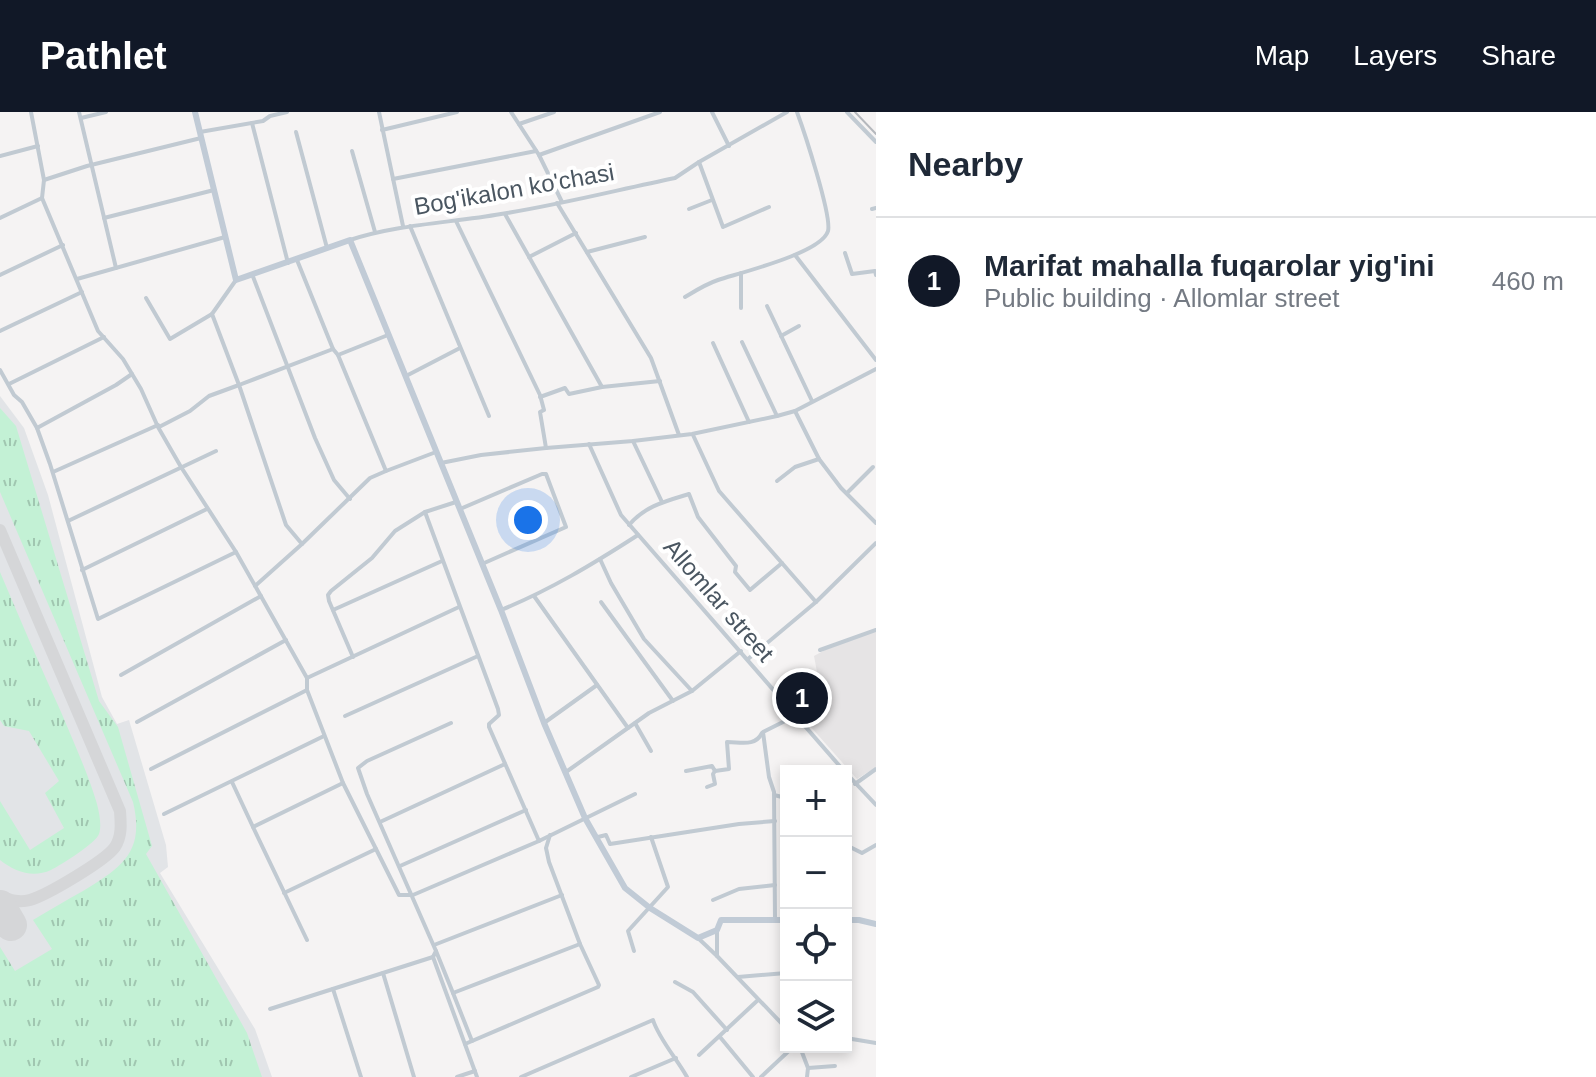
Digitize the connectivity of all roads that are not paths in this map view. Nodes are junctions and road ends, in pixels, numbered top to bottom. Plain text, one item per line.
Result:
1 (31, 112) edge
2 (106, 112) edge
3 (195, 112) edge
4 (287, 112) edge
5 (379, 112) edge
6 (457, 112) edge
7 (511, 112) edge
8 (554, 112) edge
9 (657, 112) edge
10 (712, 112) edge
11 (787, 112) edge
12 (797, 112) edge
13 (847, 112) edge
14 (80, 115) edge
15 (252, 123) junction
16 (519, 124) junction
17 (382, 130) junction
18 (296, 132) dead end
19 (200, 135) junction
20 (876, 142) edge
21 (38, 146) junction
22 (729, 146) junction
23 (352, 151) dead end
24 (537, 153) junction
25 (0, 156) edge
26 (699, 162) junction
27 (93, 166) junction
28 (393, 179) junction
29 (44, 180) junction
30 (214, 190) junction
31 (42, 198) junction
32 (712, 200) junction
33 (560, 202) junction
34 (769, 207) dead end
35 (689, 209) dead end
36 (505, 214) junction
37 (0, 218) edge
38 (104, 218) junction
39 (456, 221) junction
40 (406, 226) junction
41 (375, 232) junction
42 (576, 233) junction
43 (225, 237) junction
44 (645, 237) dead end
45 (350, 240) junction
46 (63, 245) junction
47 (327, 248) junction
48 (587, 252) junction
49 (845, 253) dead end
50 (795, 255) junction
51 (529, 257) junction
52 (297, 260) junction
53 (288, 263) junction
54 (116, 268) junction
55 (741, 273) junction
56 (252, 274) junction
57 (0, 275) edge
58 (876, 275) edge
59 (76, 279) junction
60 (236, 280) junction
61 (82, 292) junction
62 (685, 297) dead end
63 (146, 298) dead end
64 (767, 306) dead end
65 (741, 308) dead end
66 (212, 314) junction
67 (799, 326) dead end
68 (0, 331) edge
69 (388, 335) junction
70 (781, 336) junction
71 (104, 337) junction
72 (742, 342) dead end
73 (713, 343) dead end
74 (460, 348) junction
75 (333, 349) junction
76 (338, 355) junction
77 (876, 360) edge
78 (287, 366) junction
79 (876, 369) edge
80 (0, 370) edge
81 (132, 374) junction
82 (406, 376) junction
83 (660, 381) junction
84 (8, 384) junction
85 (239, 385) junction
86 (602, 387) junction
87 (540, 397) junction
88 (812, 401) junction
89 (795, 411) junction
90 (489, 416) dead end
91 (777, 416) junction
92 (749, 422) junction
93 (158, 425) junction
94 (37, 428) junction
95 (692, 434) junction
96 (679, 435) junction
97 (633, 441) junction
98 (589, 444) junction
99 (546, 448) junction
100 (216, 451) dead end
101 (437, 452) junction
102 (819, 459) junction
103 (441, 463) junction
104 (181, 467) junction
105 (873, 467) dead end
106 (386, 471) junction
107 (53, 472) junction
108 (777, 481) dead end
109 (847, 493) junction
110 (350, 499) junction
111 (662, 502) junction
112 (458, 505) junction
113 (207, 509) junction
114 (425, 512) junction
115 (68, 521) junction
116 (876, 523) edge
117 (629, 525) junction
118 (638, 535) junction
119 (876, 543) edge
120 (302, 544) junction
121 (236, 552) junction
122 (600, 559) junction
123 (442, 561) junction
124 (782, 563) junction
125 (482, 564) junction
126 (82, 570) junction
127 (255, 586) junction
128 (261, 596) junction
129 (534, 596) junction
130 (601, 602) dead end
131 (816, 602) junction
132 (459, 607) junction
133 (333, 610) junction
134 (501, 610) junction
135 (876, 630) edge
136 (286, 640) junction
137 (820, 650) dead end
138 (741, 651) junction
139 (478, 656) junction
140 (353, 657) junction
141 (748, 659) junction
142 (121, 675) dead end
143 (307, 678) junction
144 (597, 684) junction
145 (307, 690) junction
146 (692, 691) junction
147 (673, 701) junction
148 (796, 715) junction
149 (345, 716) dead end
150 (137, 722) dead end
151 (451, 723) dead end
152 (544, 723) junction
153 (635, 723) junction
154 (628, 728) junction
155 (763, 732) junction
156 (324, 736) junction
157 (651, 751) dead end
158 (505, 764) junction
159 (839, 765) edge
160 (151, 769) dead end
161 (876, 769) edge
162 (686, 771) dead end
163 (715, 771) junction
164 (564, 773) junction
165 (852, 780) edge
166 (231, 781) junction
167 (343, 783) junction
168 (855, 784) junction
169 (707, 787) dead end
170 (635, 794) dead end
171 (774, 795) junction
172 (780, 796) edge
173 (876, 805) edge
174 (526, 810) junction
175 (164, 814) dead end
176 (585, 818) junction
177 (775, 821) junction
178 (379, 822) junction
179 (253, 827) junction
180 (550, 835) junction
181 (596, 837) junction
182 (651, 837) junction
183 (539, 841) junction
184 (876, 845) edge
185 (852, 848) edge
186 (376, 849) junction
187 (399, 866) junction
188 (775, 885) junction
189 (284, 893) junction
190 (413, 895) junction
191 (562, 895) junction
192 (713, 900) dead end
193 (650, 908) junction
194 (775, 920) junction
195 (780, 920) edge
196 (852, 920) edge
197 (876, 924) edge
198 (717, 930) junction
199 (698, 938) junction
200 (307, 940) dead end
201 (580, 944) junction
202 (435, 948) junction
203 (634, 951) dead end
204 (717, 956) junction
205 (433, 957) junction
206 (383, 973) junction
207 (780, 974) edge
208 (738, 977) junction
209 (675, 982) dead end
210 (333, 989) junction
211 (453, 993) junction
212 (758, 1000) junction
213 (270, 1009) dead end
214 (780, 1022) edge
215 (727, 1030) junction
216 (720, 1037) junction
217 (852, 1039) dead end
218 (472, 1041) junction
219 (876, 1043) edge
220 (465, 1044) junction
221 (787, 1053) edge
222 (802, 1053) edge
223 (699, 1055) dead end
224 (676, 1058) junction
225 (835, 1066) dead end
226 (808, 1068) junction
227 (476, 1074) edge
228 (361, 1077) edge
229 (414, 1077) edge
230 (457, 1077) edge
231 (521, 1077) edge
232 (631, 1077) edge
233 (687, 1077) edge
234 (753, 1077) edge
235 (761, 1077) edge
236 (807, 1077) edge

1 - 21 street
2 - 14 street
3 - 19 street
4 - 15 street
5 - 17 street
6 - 17 street
7 - 16 street
8 - 16 street
9 - 24 street
10 - 22 street
11 - 22 street, Bog'ikalon ko'chasi
12 - 50 street
13 - 20 street
14 - 27 street
15 - 19 street
15 - 53 street
16 - 24 street
17 - 28 street
18 - 47 street
19 - 27 street
19 - 30 street
21 - 25 street
21 - 29 street
22 - 26 street, Bog'ikalon ko'chasi
23 - 41 street
24 - 28 street
24 - 33 street
26 - 32 street
26 - 33 street, Bog'ikalon ko'chasi
27 - 29 street
27 - 38 street
28 - 40 street
29 - 31 street
30 - 38 street
30 - 43 street
31 - 37 street
31 - 46 street
32 - 34 street
32 - 35 street
33 - 36 street, Bog'ikalon ko'chasi
33 - 42 street
36 - 39 street, Bog'ikalon ko'chasi
36 - 51 street
38 - 54 street
39 - 40 street, Bog'ikalon ko'chasi
39 - 87 street
40 - 41 street, Bog'ikalon ko'chasi
40 - 74 street
41 - 45 street, Bog'ikalon ko'chasi
42 - 48 street
42 - 51 street
43 - 54 street
43 - 60 street
44 - 48 street
45 - 47 street, Bog'ikalon ko'chasi
45 - 69 street
46 - 57 street
46 - 59 street
47 - 52 street, Bog'ikalon ko'chasi
48 - 83 street
49 - 58 street
50 - 55 street
50 - 77 street
51 - 86 street
52 - 53 street, Bog'ikalon ko'chasi
52 - 75 street
53 - 56 street, Bog'ikalon ko'chasi
54 - 59 street
55 - 62 street
55 - 65 street
56 - 60 street, Bog'ikalon ko'chasi
56 - 78 street
59 - 61 street
60 - 66 street
61 - 68 street
61 - 71 street
63 - 66 street
64 - 70 street
66 - 85 street
67 - 70 street
69 - 76 street
69 - 82 street
70 - 88 street
71 - 81 street
71 - 84 street
72 - 91 street
73 - 92 street
74 - 82 street
74 - 90 street
75 - 76 street
75 - 78 street
76 - 106 street
78 - 85 street
78 - 110 street
79 - 88 street
80 - 84 street
81 - 93 street
81 - 94 street
82 - 101 street
83 - 86 street
83 - 96 street
84 - 94 street
85 - 93 street
85 - 120 street
86 - 87 street
87 - 99 street
88 - 89 street
89 - 91 street
89 - 102 street
91 - 92 street
92 - 95 street
93 - 104 street
93 - 107 street
94 - 107 street
95 - 96 street
95 - 124 street
96 - 97 street
97 - 98 street
97 - 111 street
98 - 99 street
98 - 117 street, Allomlar street
99 - 103 street
100 - 104 street
101 - 103 street
101 - 106 street
102 - 108 street
102 - 109 street
103 - 112 street
104 - 113 street
104 - 115 street
105 - 109 street
106 - 110 street
107 - 115 street
109 - 116 street
110 - 120 street
111 - 117 street
111 - 124 street
112 - 114 street
112 - 125 street
112 - 125 street
113 - 121 street
113 - 126 street
114 - 123 street
114 - 133 street
115 - 126 street
117 - 118 street, Allomlar street
118 - 122 street
118 - 138 street, Allomlar street
119 - 131 street
120 - 127 street
121 - 126 street
121 - 127 street
122 - 129 street
122 - 146 street
123 - 132 street
123 - 133 street
124 - 131 street
125 - 134 street
127 - 128 street
128 - 136 street
128 - 142 street
129 - 134 street
129 - 144 street
130 - 147 street
131 - 141 street
132 - 139 street
132 - 140 street
133 - 140 street
134 - 152 street
135 - 137 street
136 - 143 street
136 - 150 street
138 - 141 street, Allomlar street
138 - 146 street
139 - 149 street
139 - 158 street
140 - 143 street
141 - 148 street, Allomlar street
143 - 145 street
144 - 152 street
144 - 154 street
145 - 156 street
145 - 160 street
146 - 147 street
147 - 153 street
148 - 155 street
148 - 159 street, Allomlar street
151 - 178 street
152 - 164 street
153 - 154 street
153 - 157 street
154 - 164 street
155 - 163 street
155 - 171 street
156 - 166 street
156 - 167 street
158 - 174 street
158 - 178 street
161 - 168 street
162 - 163 street
163 - 169 street
164 - 176 street
165 - 168 street, Allomlar street
166 - 175 street
166 - 179 street
167 - 179 street
167 - 186 street
168 - 173 street, Allomlar street
170 - 176 street
171 - 172 street
171 - 177 street
174 - 183 street
174 - 187 street
176 - 180 street
176 - 181 street
177 - 182 street
177 - 188 street
178 - 187 street
179 - 189 street
180 - 183 street
180 - 191 street
181 - 182 street
181 - 193 street
182 - 193 street
183 - 190 street
184 - 185 street
186 - 189 street
186 - 190 street
187 - 190 street
188 - 192 street
188 - 194 street
189 - 200 street
190 - 202 street
191 - 201 street
191 - 202 street
193 - 199 street
193 - 203 street
194 - 195 street
194 - 198 street
196 - 197 street
198 - 199 street
198 - 204 street
199 - 204 street
201 - 211 street
201 - 218 street
202 - 205 street
202 - 211 street
204 - 208 street
205 - 206 street
205 - 220 street
206 - 210 street
206 - 229 street
207 - 208 street
208 - 212 street
209 - 215 street
210 - 213 street
210 - 228 street
211 - 218 street
212 - 214 street
212 - 215 street
215 - 216 street
216 - 223 street
216 - 234 street
217 - 219 street
218 - 220 street
220 - 227 street
221 - 235 street
222 - 226 street
224 - 231 street
224 - 232 street
224 - 233 street
225 - 226 street
226 - 236 street
227 - 230 street

